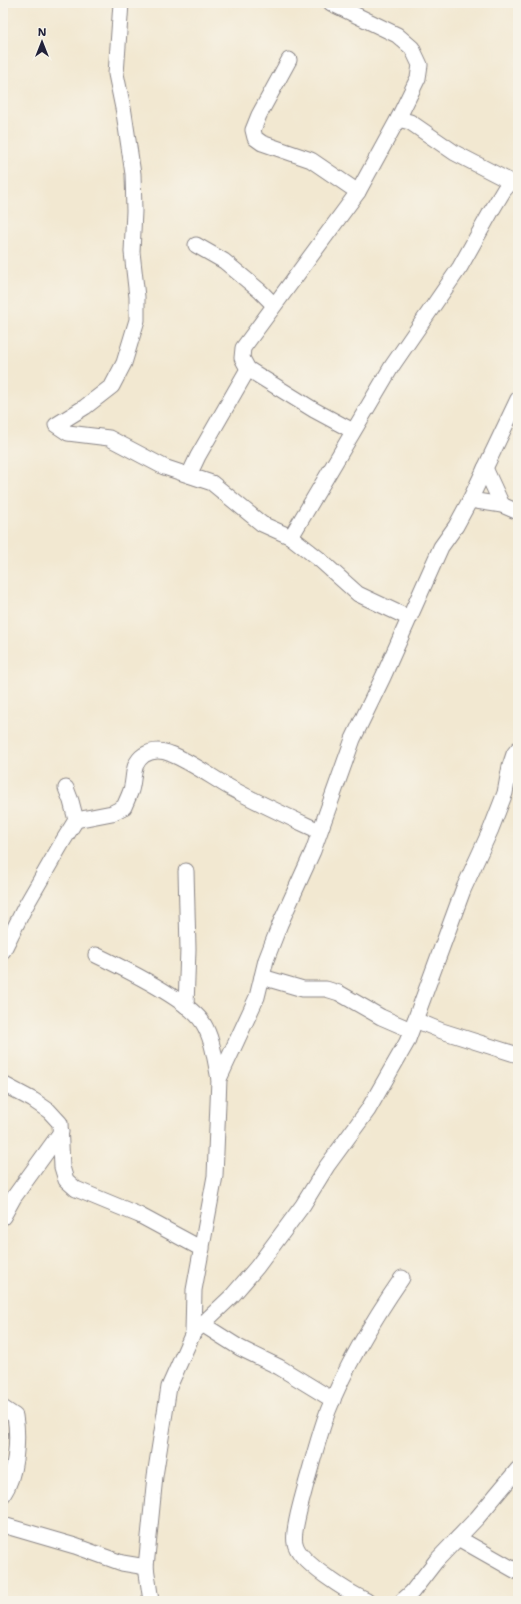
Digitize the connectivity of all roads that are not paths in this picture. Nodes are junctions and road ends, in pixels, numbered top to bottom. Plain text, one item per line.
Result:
1 (121, 3) edge
2 (331, 3) edge
3 (289, 60) dead end
4 (398, 119) junction
5 (515, 183) edge
6 (358, 192) junction
7 (196, 245) dead end
8 (274, 305) junction
9 (248, 369) junction
10 (518, 399) edge
11 (353, 431) junction
12 (485, 468) junction
13 (189, 475) junction
14 (470, 500) junction
15 (502, 505) junction
16 (518, 512) edge
17 (291, 538) junction
18 (409, 618) junction
19 (518, 749) edge
20 (66, 788) dead end
21 (76, 820) junction
22 (319, 831) junction
23 (186, 870) dead end
24 (3, 952) edge
25 (96, 955) dead end
26 (262, 977) junction
27 (186, 1006) junction
28 (413, 1025) junction
29 (518, 1055) edge
30 (219, 1079) junction
31 (3, 1084) edge
32 (61, 1132) junction
33 (3, 1217) edge
34 (202, 1249) junction
35 (402, 1278) dead end
36 (197, 1328) junction
37 (333, 1400) junction
38 (3, 1408) edge
39 (518, 1469) edge
40 (3, 1495) edge
41 (3, 1525) edge
42 (458, 1538) junction
43 (146, 1567) junction
44 (518, 1572) edge
45 (360, 1599) edge
46 (151, 1601) edge
47 (402, 1601) edge

1 - 13 street
2 - 4 street
3 - 6 street
4 - 5 street
4 - 6 street
5 - 11 street
6 - 8 street
7 - 8 street
8 - 9 street
9 - 11 street
9 - 13 street
10 - 12 street
11 - 17 street
12 - 14 street
12 - 15 street
13 - 17 street
14 - 15 street
14 - 18 street
15 - 16 street
17 - 18 street
18 - 22 street
19 - 28 street
20 - 21 street
21 - 22 street
21 - 24 street
22 - 26 street
23 - 27 street
25 - 27 street
26 - 28 street
26 - 30 street
27 - 30 street
28 - 29 street
28 - 36 street
30 - 34 street
31 - 32 street
32 - 33 street
32 - 34 street
34 - 36 street
35 - 37 street
36 - 37 street
36 - 43 street
37 - 45 street
38 - 40 street
39 - 42 street
41 - 43 street
42 - 44 street
42 - 47 street
43 - 46 street

